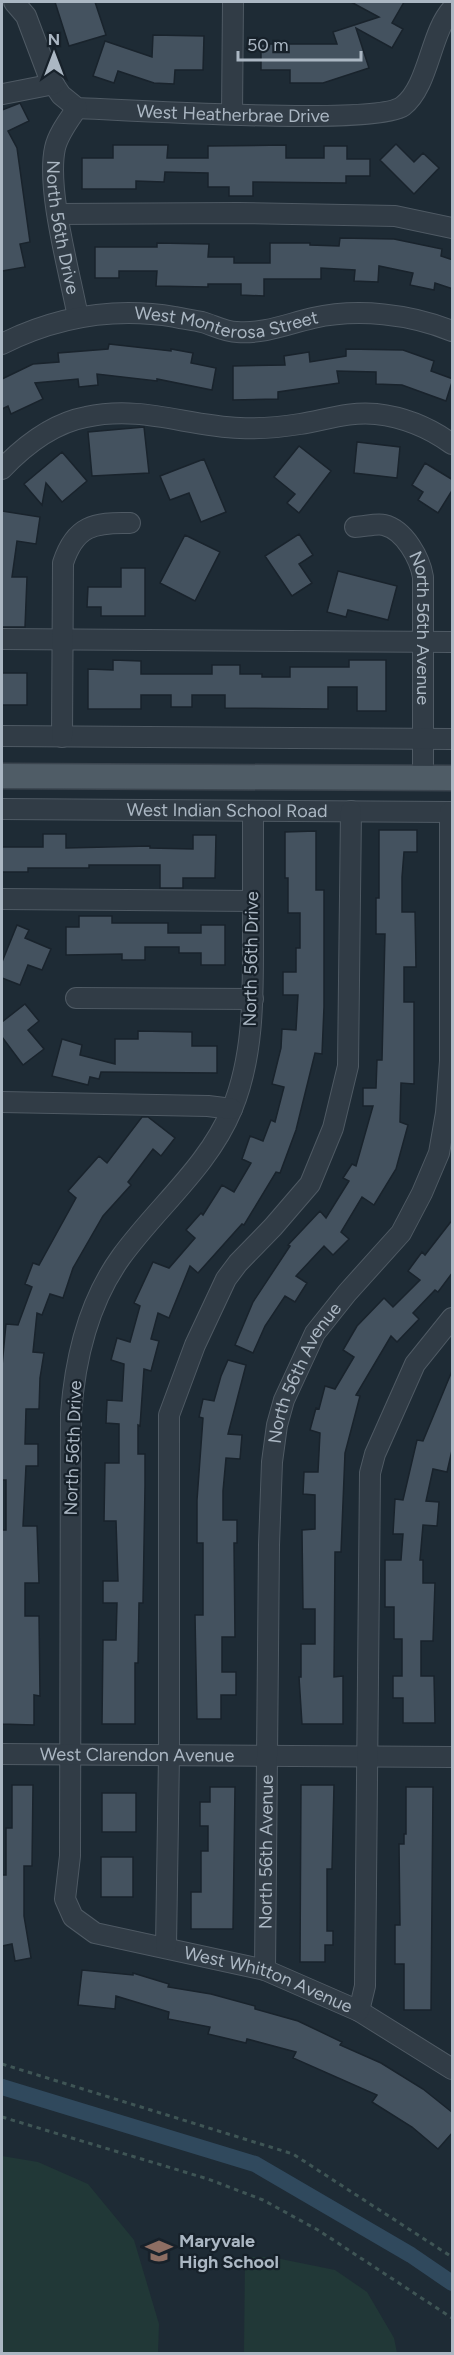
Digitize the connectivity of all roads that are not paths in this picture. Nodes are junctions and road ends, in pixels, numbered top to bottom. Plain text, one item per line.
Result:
1 (14, 2) edge
2 (233, 2) edge
3 (453, 9) edge
4 (54, 84) junction
5 (3, 94) dead end
6 (77, 108) junction
7 (232, 114) junction
8 (58, 214) junction
9 (453, 228) edge
10 (78, 317) junction
11 (453, 332) edge
12 (2, 344) edge
13 (453, 444) edge
14 (2, 469) edge
15 (130, 523) dead end
16 (355, 527) dead end
17 (2, 639) edge
18 (62, 639) junction
19 (423, 642) junction
20 (453, 642) edge
21 (2, 736) edge
22 (62, 737) junction
23 (423, 739) junction
24 (453, 740) edge
25 (2, 776) edge
26 (423, 778) junction
27 (453, 778) edge
28 (2, 809) edge
29 (351, 811) junction
30 (253, 812) junction
31 (451, 812) edge
32 (2, 899) edge
33 (253, 901) junction
34 (76, 998) dead end
35 (253, 999) junction
36 (2, 1102) edge
37 (232, 1109) junction
38 (453, 1318) edge
39 (2, 1754) edge
40 (72, 1754) junction
41 (170, 1755) junction
42 (269, 1755) junction
43 (368, 1756) junction
44 (453, 1757) edge
45 (73, 1917) joint
46 (166, 1947) junction
47 (265, 1970) junction
48 (359, 2011) junction
49 (453, 2069) edge

1 - 4 street
2 - 7 street
3 - 7 street, West Heatherbrae Drive
4 - 5 street
4 - 6 street
6 - 7 street, West Heatherbrae Drive
6 - 8 street, North 56th Drive
8 - 9 street
8 - 10 street, North 56th Drive
10 - 11 street, West Monterosa Street
10 - 12 street, West Monterosa Street
13 - 14 street
15 - 18 street
16 - 19 street, North 56th Avenue
17 - 18 street
18 - 19 street
18 - 22 street
19 - 20 street
19 - 23 street, North 56th Avenue
21 - 22 street
22 - 23 street
23 - 24 street
23 - 26 street, North 56th Avenue
25 - 26 main road, West Indian School Road
26 - 27 main road, West Indian School Road
28 - 30 street, West Indian School Road
29 - 30 street, West Indian School Road
29 - 31 street, West Indian School Road
29 - 41 street
30 - 33 street, North 56th Drive
31 - 42 street, North 56th Avenue
32 - 33 street
33 - 35 street, North 56th Drive
34 - 35 street
35 - 37 street, North 56th Drive
36 - 37 street
37 - 40 street, North 56th Drive
38 - 43 street
39 - 40 street, West Clarendon Avenue
40 - 41 street, West Clarendon Avenue
40 - 45 street, North 56th Drive
41 - 42 street, West Clarendon Avenue
41 - 46 street
42 - 43 street, West Clarendon Avenue
42 - 47 street, North 56th Avenue
43 - 44 street, West Clarendon Avenue
43 - 48 street
45 - 46 street, West Whitton Avenue
46 - 47 street, West Whitton Avenue
47 - 48 street, West Whitton Avenue
48 - 49 street, West Whitton Avenue

